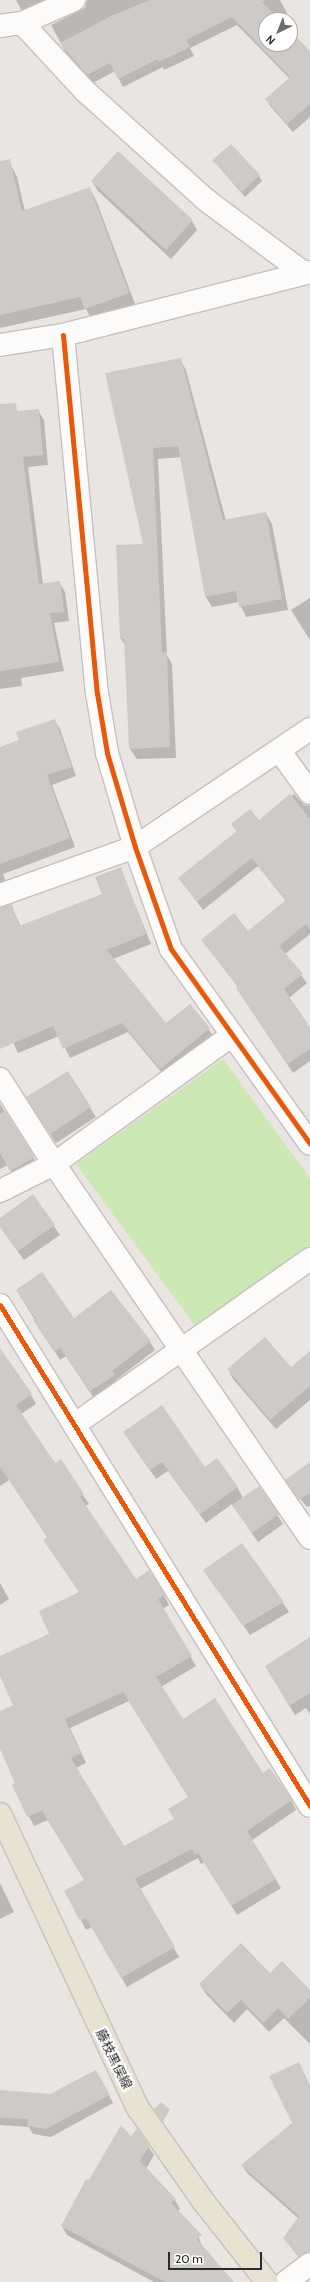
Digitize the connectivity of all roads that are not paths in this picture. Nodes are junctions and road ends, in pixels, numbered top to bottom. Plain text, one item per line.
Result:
1 (74, 0) edge
2 (22, 23) junction
3 (0, 26) edge
4 (307, 273) edge
5 (63, 335) junction
6 (0, 345) edge
7 (310, 728) edge
8 (279, 750) junction
9 (310, 793) edge
10 (135, 848) junction
11 (0, 895) edge
12 (232, 1035) junction
13 (0, 1079) edge
14 (310, 1144) edge
15 (54, 1164) junction
16 (0, 1191) edge
17 (310, 1259) edge
18 (0, 1305) edge
19 (181, 1350) junction
20 (74, 1425) junction
21 (310, 1538) edge
22 (310, 1806) edge
23 (0, 1814) edge
24 (310, 2264) edge
25 (267, 2282) edge
26 (286, 2282) edge

1 - 2 street
2 - 3 street
2 - 4 street
4 - 5 street
5 - 6 street
5 - 10 street
7 - 8 street
8 - 9 street
8 - 10 street
10 - 11 street
10 - 12 street
12 - 14 street
12 - 15 street
13 - 15 street
15 - 16 street
15 - 19 street
17 - 19 street
18 - 20 street
19 - 20 street
19 - 21 street
20 - 22 street
23 - 25 main road, 藤枝黒俣線
24 - 26 street

